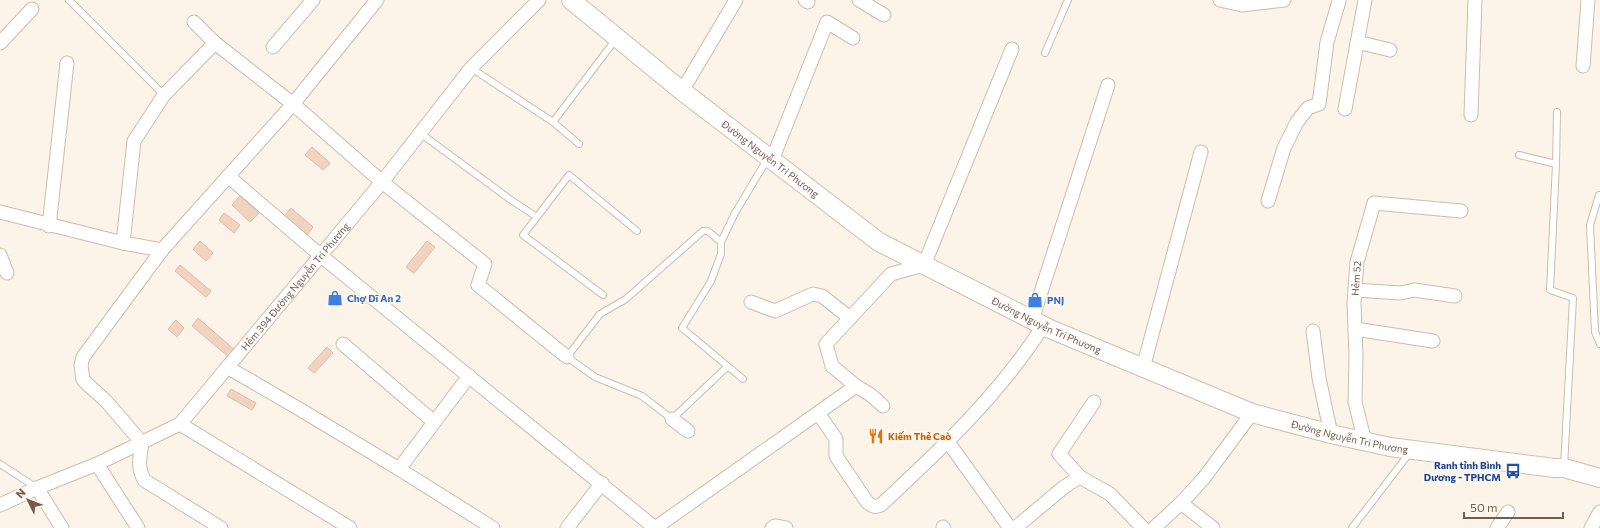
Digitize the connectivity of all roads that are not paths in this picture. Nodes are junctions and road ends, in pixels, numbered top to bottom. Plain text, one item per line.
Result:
1 (68, 0) edge
2 (313, 0) edge
3 (377, 0) edge
4 (539, 0) edge
5 (571, 0) edge
6 (736, 0) edge
7 (858, 0) edge
8 (1068, 0) edge
9 (1220, 0) edge
10 (1284, 0) edge
11 (1338, 0) edge
12 (1365, 0) edge
13 (1475, 0) edge
14 (1588, 0) edge
15 (32, 9) dead end
16 (884, 15) dead end
17 (194, 22) dead end
18 (617, 38) junction
19 (853, 38) dead end
20 (1357, 42) junction
21 (0, 43) edge
22 (215, 43) junction
23 (273, 48) dead end
24 (1012, 49) dead end
25 (1390, 50) dead end
26 (1045, 53) dead end
27 (66, 63) dead end
28 (1583, 66) dead end
29 (471, 68) junction
30 (1108, 85) dead end
31 (682, 91) junction
32 (164, 94) junction
33 (293, 104) junction
34 (1345, 109) dead end
35 (1557, 112) dead end
36 (1471, 115) dead end
37 (553, 122) junction
38 (420, 133) junction
39 (579, 144) dead end
40 (1201, 152) dead end
41 (1519, 156) dead end
42 (770, 158) junction
43 (1556, 164) junction
44 (228, 176) junction
45 (382, 182) junction
46 (1600, 195) edge
47 (1268, 201) dead end
48 (0, 212) edge
49 (1461, 212) dead end
50 (537, 217) junction
51 (50, 226) junction
52 (637, 231) dead end
53 (721, 242) junction
54 (123, 243) junction
55 (162, 250) junction
56 (0, 255) edge
57 (320, 255) junction
58 (924, 265) junction
59 (7, 273) dead end
60 (1355, 290) junction
61 (603, 295) dead end
62 (1455, 296) dead end
63 (751, 302) dead end
64 (850, 318) junction
65 (1038, 323) junction
66 (1355, 329) junction
67 (1313, 331) dead end
68 (1433, 341) dead end
69 (343, 344) dead end
70 (1600, 344) edge
71 (567, 358) junction
72 (227, 367) junction
73 (727, 367) junction
74 (1143, 368) junction
75 (469, 376) junction
76 (743, 379) dead end
77 (856, 386) junction
78 (1094, 402) dead end
79 (883, 406) dead end
80 (818, 413) junction
81 (1252, 413) junction
82 (672, 419) junction
83 (434, 422) junction
84 (180, 424) junction
85 (688, 431) dead end
86 (1331, 434) junction
87 (948, 442) junction
88 (1365, 442) junction
89 (142, 443) junction
90 (1412, 450) junction
91 (0, 464) edge
92 (96, 464) junction
93 (1564, 468) junction
94 (399, 470) junction
95 (1080, 477) junction
96 (1600, 478) edge
97 (602, 484) junction
98 (37, 488) junction
99 (1181, 503) junction
100 (0, 505) edge
101 (1508, 512) dead end
102 (1600, 512) edge
103 (1162, 526) edge
104 (62, 528) edge
105 (138, 528) edge
106 (222, 528) edge
107 (350, 528) edge
108 (493, 528) edge
109 (567, 528) edge
110 (655, 528) edge
111 (772, 528) edge
112 (786, 528) edge
113 (1010, 528) edge
114 (1015, 528) edge
115 (1143, 528) edge
116 (1213, 528) edge
117 (1352, 528) edge
118 (1496, 528) edge
119 (1591, 528) edge

1 - 32 lane
2 - 23 street
3 - 33 street
4 - 29 street, Hẻm 394 Đường Nguyễn Tri Phương
5 - 18 main road, Đường Nguyễn Tri Phương
6 - 31 street
7 - 16 street
8 - 26 lane
9 - 10 street
11 - 47 street
12 - 20 street
13 - 36 street
14 - 28 street
15 - 21 street
17 - 22 street
18 - 31 main road, Đường Nguyễn Tri Phương
18 - 37 lane
19 - 42 street
20 - 25 street
20 - 34 street
22 - 32 street
22 - 33 street
24 - 58 street
27 - 51 street
29 - 37 lane
29 - 38 street, Hẻm 394 Đường Nguyễn Tri Phương
30 - 65 street
31 - 42 main road, Đường Nguyễn Tri Phương
32 - 54 street
33 - 44 street
33 - 45 street
35 - 43 lane
37 - 39 lane
38 - 45 street, Hẻm 394 Đường Nguyễn Tri Phương
38 - 50 lane
40 - 74 street
41 - 43 lane
42 - 53 lane
42 - 58 main road, Đường Nguyễn Tri Phương
43 - 93 lane
44 - 55 street
44 - 57 street
45 - 57 street, Hẻm 394 Đường Nguyễn Tri Phương
45 - 71 street
46 - 70 lane
48 - 51 street
49 - 60 street, Hẻm 52
50 - 52 lane
50 - 61 lane
51 - 54 street
53 - 71 lane
53 - 73 lane
54 - 55 street
55 - 89 street
56 - 59 street
57 - 72 street, Hẻm 394 Đường Nguyễn Tri Phương
57 - 75 street
58 - 64 street
58 - 65 main road, Đường Nguyễn Tri Phương
60 - 62 street
60 - 66 street, Hẻm 52
63 - 64 street
64 - 77 street
65 - 74 main road, Đường Nguyễn Tri Phương
65 - 87 street
66 - 68 street
66 - 88 street, Hẻm 52
67 - 86 street
69 - 83 street
71 - 82 lane
72 - 84 street, Hẻm 394 Đường Nguyễn Tri Phương
72 - 94 street
73 - 76 lane
73 - 82 lane
74 - 81 main road, Đường Nguyễn Tri Phương
75 - 83 street
75 - 97 street
77 - 79 street
77 - 80 street
78 - 95 street
80 - 87 street
80 - 110 street
81 - 86 main road, Đường Nguyễn Tri Phương
81 - 99 street
82 - 85 street
83 - 94 street
84 - 89 street, Hẻm 394 Đường Nguyễn Tri Phương
84 - 107 street
86 - 88 main road, Đường Nguyễn Tri Phương
87 - 113 street
88 - 90 main road, Đường Nguyễn Tri Phương
89 - 92 street, Hẻm 394 Đường Nguyễn Tri Phương
89 - 106 street
90 - 93 main road, Đường Nguyễn Tri Phương
90 - 117 lane
91 - 98 lane
92 - 98 street, Hẻm 394 Đường Nguyễn Tri Phương
92 - 105 street
93 - 96 main road, Đường Nguyễn Tri Phương
94 - 108 street
95 - 114 street
95 - 115 street
97 - 109 street
97 - 110 street
98 - 100 street, Hẻm 394 Đường Nguyễn Tri Phương
98 - 104 street
99 - 103 street
99 - 116 street
101 - 118 street
102 - 119 street
111 - 112 street

